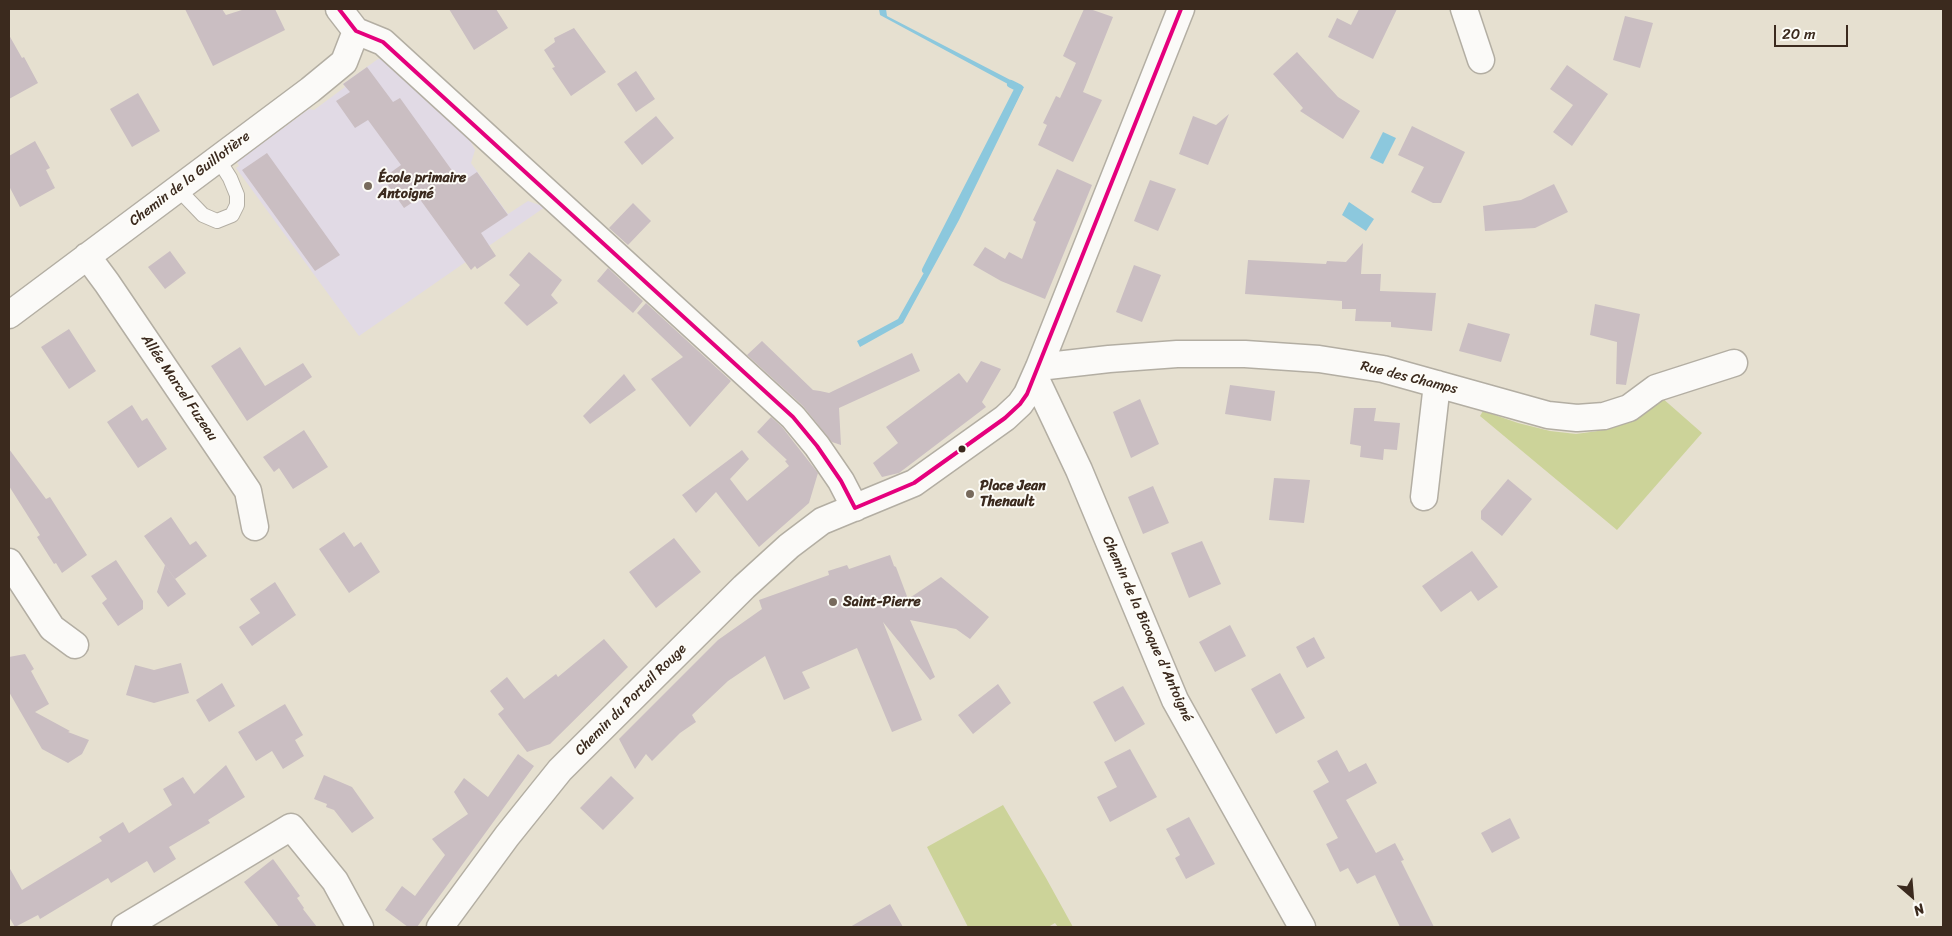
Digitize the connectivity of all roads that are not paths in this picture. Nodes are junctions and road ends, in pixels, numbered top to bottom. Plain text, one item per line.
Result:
1 (339, 9) edge
2 (1181, 9) edge
3 (1464, 9) edge
4 (356, 31) junction
5 (1481, 60) dead end
6 (218, 158) junction
7 (178, 189) junction
8 (87, 256) junction
9 (9, 315) edge
10 (1734, 363) dead end
11 (1037, 372) junction
12 (1437, 384) junction
13 (1424, 498) dead end
14 (855, 508) junction
15 (254, 526) dead end
16 (9, 562) edge
17 (74, 645) dead end
18 (125, 927) edge
19 (360, 927) edge
20 (440, 927) edge
21 (1302, 927) edge

1 - 4 street
2 - 11 street, Chemin du Portail Rouge
3 - 5 street
4 - 6 street, Chemin de la Guillotière
4 - 14 street
6 - 7 street, Chemin de la Guillotière
6 - 7 lane
7 - 8 street, Chemin de la Guillotière
8 - 9 street, Chemin de la Guillotière
8 - 15 street, Allée Marcel Fuzeau
10 - 12 street, Rue des Champs
11 - 12 street, Rue des Champs
11 - 14 street, Chemin du Portail Rouge
11 - 21 street, Chemin de la Bicoque d'Antoigné
12 - 13 street
14 - 20 street, Chemin du Portail Rouge
16 - 17 street
18 - 19 street

